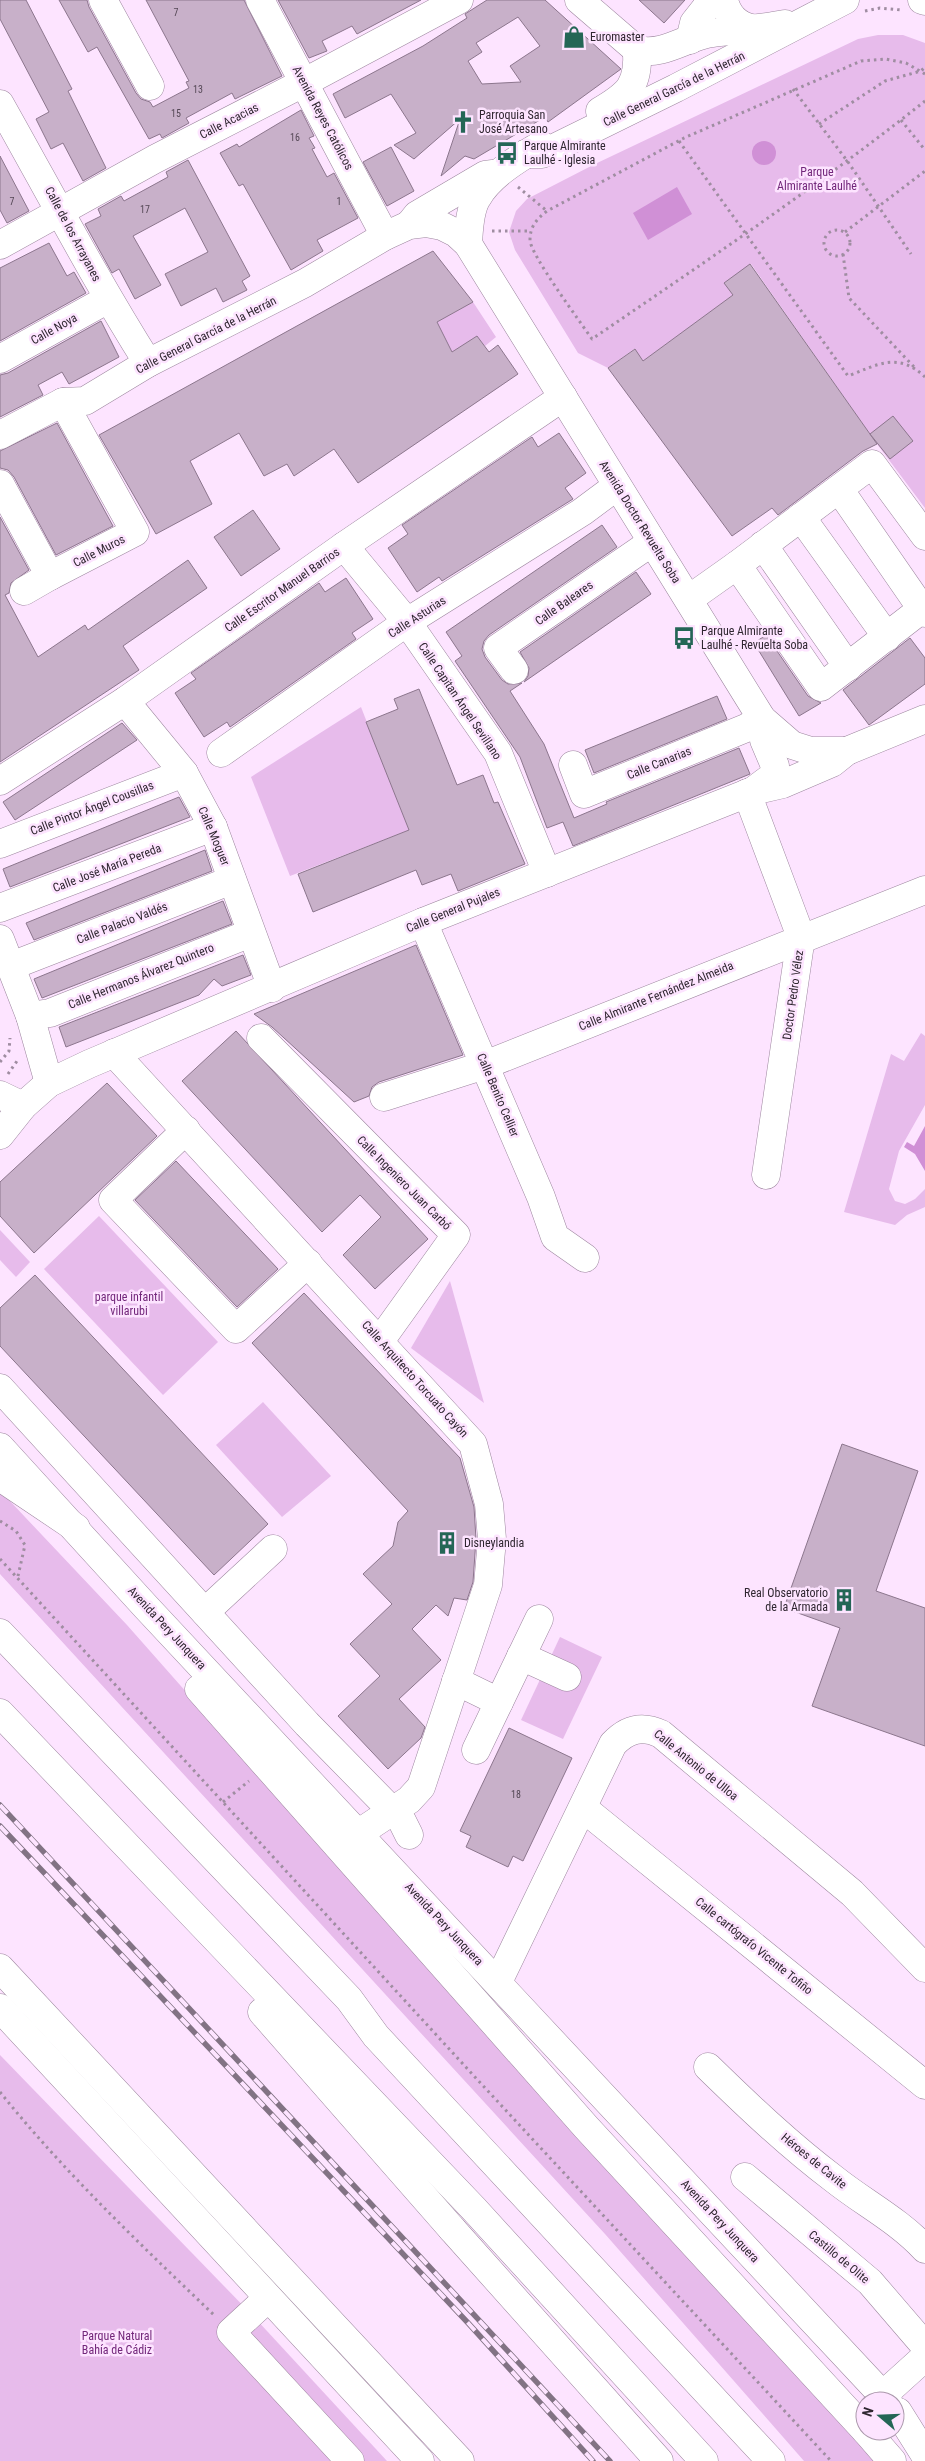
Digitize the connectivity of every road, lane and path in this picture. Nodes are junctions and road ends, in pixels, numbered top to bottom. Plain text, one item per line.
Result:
1 (103, 0) edge
2 (260, 0) edge
3 (459, 0) edge
4 (579, 0) edge
5 (712, 0) edge
6 (724, 0) edge
7 (845, 0) edge
8 (804, 21) junction
9 (758, 29) junction
10 (690, 40) junction
11 (637, 50) junction
12 (925, 67) edge
13 (921, 71) junction
14 (925, 74) edge
15 (306, 82) junction
16 (150, 86) dead end
17 (793, 89) junction
18 (925, 101) edge
19 (0, 104) edge
20 (901, 120) junction
21 (819, 124) junction
22 (678, 141) junction
23 (925, 150) edge
24 (526, 154) junction
25 (848, 162) junction
26 (925, 171) edge
27 (502, 172) junction
28 (878, 208) junction
29 (546, 211) junction
30 (62, 212) junction
31 (409, 225) junction
32 (532, 231) junction
33 (845, 232) junction
34 (385, 236) junction
35 (744, 236) junction
36 (468, 244) junction
37 (0, 245) edge
38 (843, 254) junction
39 (911, 254) dead end
40 (108, 299) junction
41 (0, 359) edge
42 (148, 363) junction
43 (916, 368) junction
44 (925, 377) edge
45 (563, 397) junction
46 (63, 402) junction
47 (0, 435) edge
48 (0, 484) edge
49 (617, 486) junction
50 (839, 489) junction
51 (801, 517) junction
52 (925, 536) edge
53 (652, 542) junction
54 (763, 545) junction
55 (344, 546) junction
56 (737, 565) junction
57 (50, 576) junction
58 (24, 591) dead end
59 (688, 599) junction
60 (924, 611) edge
61 (407, 622) junction
62 (887, 637) junction
63 (848, 667) junction
64 (514, 670) dead end
65 (125, 702) junction
66 (762, 719) junction
67 (925, 719) edge
68 (847, 751) junction
69 (221, 753) dead end
70 (573, 765) dead end
71 (184, 773) junction
72 (0, 781) edge
73 (750, 792) junction
74 (213, 827) junction
75 (0, 844) edge
76 (547, 873) junction
77 (232, 880) junction
78 (925, 890) edge
79 (0, 908) edge
80 (423, 922) junction
81 (251, 933) junction
82 (801, 937) junction
83 (0, 939) edge
84 (11, 966) junction
85 (272, 988) junction
86 (20, 1024) junction
87 (261, 1038) dead end
88 (114, 1053) junction
89 (0, 1062) edge
90 (485, 1065) junction
91 (49, 1083) junction
92 (384, 1097) dead end
93 (12, 1100) edge
94 (186, 1130) junction
95 (0, 1134) edge
96 (766, 1175) dead end
97 (585, 1258) dead end
98 (308, 1263) junction
99 (380, 1342) junction
100 (0, 1388) edge
101 (0, 1447) edge
102 (0, 1477) edge
103 (0, 1521) edge
104 (76, 1528) junction
105 (273, 1549) dead end
106 (0, 1559) edge
107 (18, 1577) junction
108 (146, 1607) junction
109 (205, 1612) junction
110 (538, 1619) dead end
111 (3, 1633) edge
112 (521, 1656) junction
113 (567, 1677) dead end
114 (456, 1681) junction
115 (499, 1702) junction
116 (0, 1713) edge
117 (476, 1750) dead end
118 (421, 1787) junction
119 (584, 1808) junction
120 (391, 1811) junction
121 (359, 1833) junction
122 (409, 1835) junction
123 (407, 1884) junction
124 (224, 1946) junction
125 (0, 1968) edge
126 (925, 1968) edge
127 (498, 1982) junction
128 (0, 2008) edge
129 (708, 2066) dead end
130 (925, 2085) edge
131 (0, 2092) edge
132 (745, 2177) dead end
133 (925, 2249) edge
134 (268, 2298) junction
135 (231, 2332) junction
136 (925, 2346) edge
137 (925, 2357) edge
138 (879, 2391) edge
139 (900, 2391) edge
140 (905, 2412) edge
141 (855, 2419) edge
142 (905, 2420) edge
143 (925, 2424) edge
144 (905, 2425) edge
145 (875, 2441) edge
146 (925, 2442) edge
147 (925, 2455) edge
148 (350, 2461) edge
149 (420, 2461) edge
150 (460, 2461) edge
151 (659, 2461) edge
152 (704, 2461) edge
153 (771, 2461) edge
154 (831, 2461) edge
155 (892, 2461) edge

1 - 16 main road
2 - 15 main road, Avenida Reyes Católicos
3 - 15 main road, Calle Acacias
4 - 11 main road
5 - 10 main road
6 - 9 main road
7 - 8 main road
8 - 9 main road, Calle General García de la Herrán
8 - 24 main road, Calle General García de la Herrán
9 - 10 main road, Calle General García de la Herrán
10 - 11 main road, Calle General García de la Herrán
11 - 24 main road, Calle General García de la Herrán
12 - 13 path
13 - 14 path
13 - 17 path
13 - 21 path
15 - 30 main road, Calle Acacias
15 - 34 main road, Avenida Reyes Católicos
17 - 21 path
17 - 22 path
18 - 20 path
19 - 30 main road, Calle de los Arrayanes
20 - 23 path
20 - 25 path
21 - 25 path
22 - 29 path
22 - 35 path
24 - 27 main road
25 - 28 path
25 - 35 path
26 - 28 path
27 - 29 path
27 - 31 main road, Calle General García de la Herrán
27 - 36 main road
28 - 33 path
28 - 39 path
29 - 32 path
30 - 37 main road, Calle Acacias
30 - 40 main road, Calle de los Arrayanes
31 - 34 main road, Calle General García de la Herrán
31 - 36 main road, Calle General García de la Herrán
32 - 35 path
32 - 36 path
33 - 38 path
33 - 38 path
34 - 42 main road, Calle General García de la Herrán
35 - 43 path
36 - 45 main road, Avenida Doctor Revuelta Soba
38 - 43 path
40 - 41 main road, Calle Noya
40 - 42 main road, Calle de los Arrayanes
42 - 46 main road, Calle General García de la Herrán
43 - 44 path
45 - 49 main road, Avenida Doctor Revuelta Soba
45 - 55 main road, Calle Escritor Manuel Barrios
46 - 47 main road, Calle General García de la Herrán
46 - 57 main road, Calle Muros
48 - 57 main road
49 - 53 main road, Avenida Doctor Revuelta Soba
49 - 61 main road, Calle Asturias
50 - 51 main road
50 - 52 main road
50 - 60 main road
51 - 54 main road
51 - 62 main road
53 - 59 main road, Avenida Doctor Revuelta Soba
53 - 64 main road, Calle Baleares
54 - 56 main road
54 - 63 main road
55 - 61 main road, Calle Capitan Ángel Sevillano
55 - 65 main road, Calle Escritor Manuel Barrios
56 - 59 main road
56 - 63 main road
57 - 58 main road
59 - 66 main road, Avenida Doctor Revuelta Soba
60 - 62 main road
61 - 69 main road, Calle Asturias
61 - 76 main road, Calle Capitan Ángel Sevillano
62 - 63 main road
65 - 71 main road, Calle Moguer
65 - 72 main road, Calle Escritor Manuel Barrios
66 - 68 main road, Avenida Doctor Revuelta Soba
66 - 70 main road, Calle Canarias
66 - 73 main road
67 - 68 main road, Calle General Pujales
68 - 73 main road, Calle General Pujales
71 - 74 main road, Calle Moguer
71 - 75 main road, Calle Pintor Ángel Cousillas
73 - 76 main road, Calle General Pujales
73 - 82 main road, Doctor Pedro Vélez
74 - 77 main road, Calle Moguer
74 - 79 main road, Calle José María Pereda
76 - 80 main road, Calle General Pujales
77 - 81 main road, Calle Moguer
77 - 84 main road, Calle Palacio Valdés
78 - 82 main road, Calle Almirante Fernández Almeida
80 - 85 main road, Calle General Pujales
80 - 90 main road, Calle Benito Cellier
81 - 85 main road, Calle Moguer
81 - 86 main road, Calle Hermanos Álvarez Quintero
82 - 90 main road, Calle Almirante Fernández Almeida
82 - 96 main road, Doctor Pedro Vélez
83 - 84 main road
84 - 86 main road
85 - 88 main road, Calle General Pujales
86 - 89 path
86 - 91 main road
87 - 99 main road, Calle Ingeniero Juan Carbó
88 - 91 main road, Calle General Pujales
88 - 94 main road, Calle Arquitecto Torcuato Cayón
90 - 92 main road, Calle Almirante Fernández Almeida
90 - 97 main road, Calle Benito Cellier
91 - 93 main road, Calle General Pujales
93 - 95 main road, Calle General Pujales
94 - 98 main road, Calle Arquitecto Torcuato Cayón
94 - 98 main road
98 - 99 main road, Calle Arquitecto Torcuato Cayón
99 - 114 main road, Calle Arquitecto Torcuato Cayón
100 - 109 main road
101 - 104 main road, Avenida Pery Junquera
102 - 104 main road
103 - 107 path
104 - 108 main road, Avenida Pery Junquera
105 - 109 main road
106 - 107 path
107 - 154 path
108 - 121 main road, Avenida Pery Junquera
108 - 141 main road
109 - 120 main road
110 - 112 main road
111 - 153 main road
112 - 113 main road
112 - 115 main road
114 - 115 main road
114 - 118 main road, Calle Arquitecto Torcuato Cayón
115 - 117 main road
116 - 124 main road
118 - 120 main road
118 - 122 main road, Calle Arquitecto Torcuato Cayón
119 - 126 main road, Calle Antonio de Ulloa
119 - 127 main road, Calle Antonio de Ulloa
119 - 130 main road, Calle cartógrafo Vicente Tofiño
120 - 121 main road
120 - 122 main road
121 - 123 main road, Avenida Pery Junquera
122 - 123 main road, Calle Arquitecto Torcuato Cayón
123 - 127 main road, Avenida Pery Junquera
124 - 151 main road
124 - 152 main road
125 - 150 main road
127 - 138 main road, Avenida Pery Junquera
128 - 134 main road
129 - 133 main road, Héroes de Cavite
131 - 135 path
132 - 136 main road, Castillo de Olite
134 - 135 main road
134 - 149 main road
135 - 148 main road
137 - 139 main road
140 - 143 main road
142 - 146 main road, Avenida Pery Junquera
144 - 147 main road
145 - 155 main road

